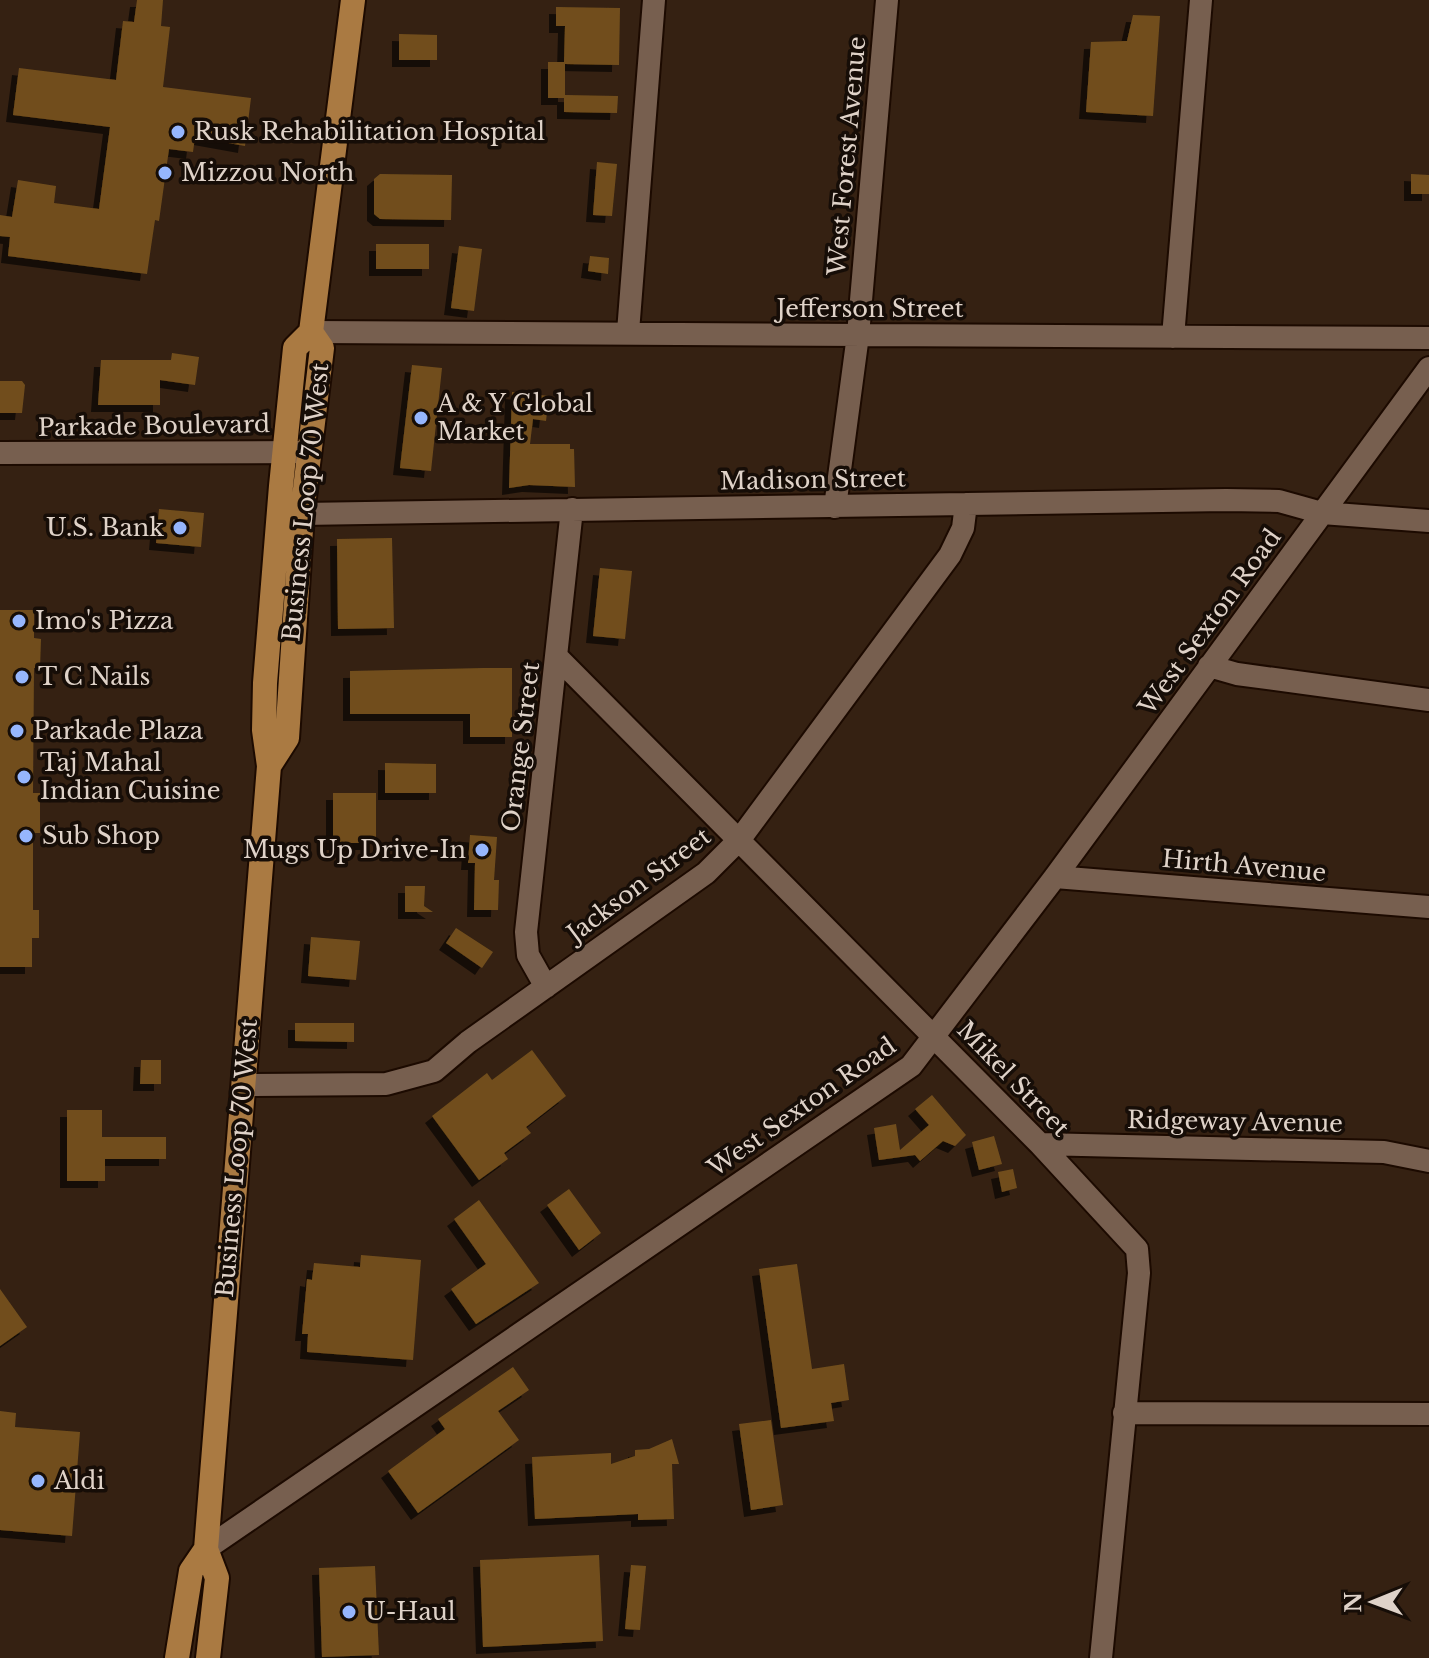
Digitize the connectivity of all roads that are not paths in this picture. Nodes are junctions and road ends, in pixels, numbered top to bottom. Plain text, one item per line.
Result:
1 (353, 0) edge
2 (654, 0) edge
3 (887, 0) edge
4 (1201, 0) edge
5 (311, 332) junction
6 (628, 332) junction
7 (858, 335) junction
8 (1173, 337) junction
9 (1429, 338) edge
10 (1429, 368) edge
11 (297, 451) junction
12 (0, 453) edge
13 (966, 504) junction
14 (835, 507) junction
15 (572, 509) junction
16 (1322, 513) junction
17 (302, 514) junction
18 (1429, 521) edge
19 (558, 658) junction
20 (1209, 666) junction
21 (1429, 700) edge
22 (269, 766) junction
23 (740, 839) junction
24 (1055, 877) junction
25 (1429, 907) edge
26 (546, 987) junction
27 (936, 1038) junction
28 (243, 1085) junction
29 (1040, 1144) junction
30 (1429, 1161) edge
31 (1124, 1413) junction
32 (1429, 1414) edge
33 (206, 1549) junction
34 (177, 1658) edge
35 (208, 1658) edge
36 (1101, 1658) edge

1 - 5 main road, Business Loop 70 West
2 - 6 street
3 - 7 street, West Forest Avenue
4 - 8 street
5 - 6 street, Jefferson Street
5 - 11 main road, Business Loop 70 West
6 - 7 street, Jefferson Street
7 - 8 street, Jefferson Street
7 - 14 street, West Forest Avenue
8 - 9 street, Jefferson Street
10 - 16 street, West Sexton Road
11 - 12 street, Parkade Boulevard
11 - 17 main road, Business Loop 70 West
11 - 22 main road, Business Loop 70 West
13 - 14 street, Madison Street
13 - 16 street, Madison Street
13 - 23 street, Jackson Street
14 - 15 street, Madison Street
15 - 17 street, Madison Street
15 - 19 street, Orange Street
16 - 18 street, Madison Street
16 - 20 street, West Sexton Road
17 - 22 main road, Business Loop 70 West
19 - 23 street, Mikel Street
19 - 26 street, Orange Street
20 - 21 street
20 - 24 street, West Sexton Road
22 - 28 main road, Business Loop 70 West
23 - 26 street, Jackson Street
23 - 27 street, Mikel Street
24 - 25 street, Hirth Avenue
24 - 27 street, West Sexton Road
26 - 28 street, Jackson Street
27 - 29 street, Mikel Street
27 - 33 street, West Sexton Road
28 - 33 main road, Business Loop 70 West
29 - 30 street, Ridgeway Avenue
29 - 31 street, Mikel Street
31 - 32 street
31 - 36 street, Mikel Street
33 - 34 main road, Business Loop 70 West
33 - 35 main road, Business Loop 70 West

